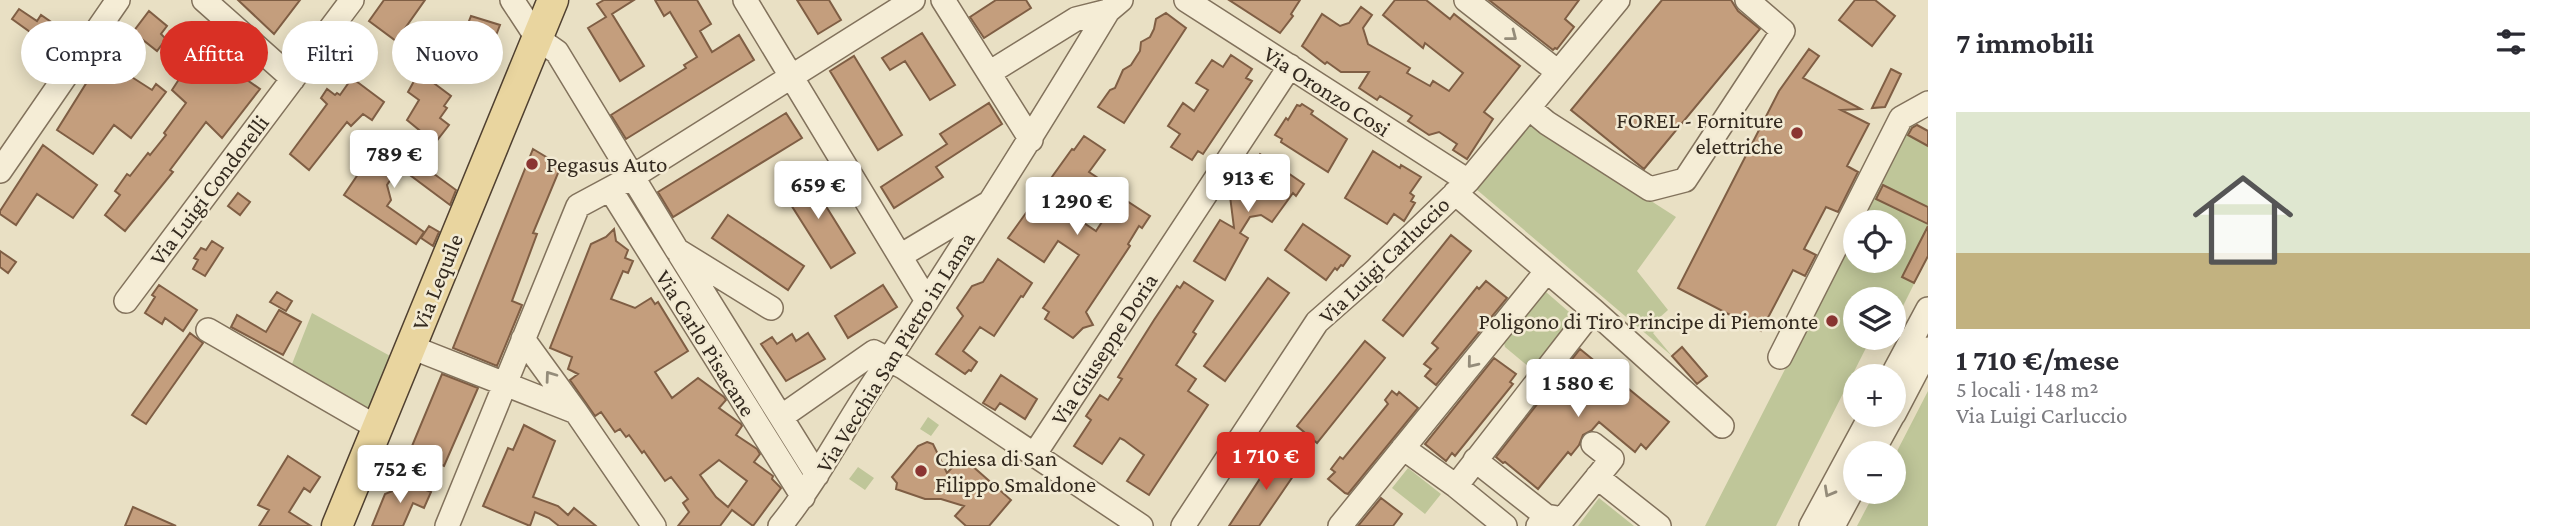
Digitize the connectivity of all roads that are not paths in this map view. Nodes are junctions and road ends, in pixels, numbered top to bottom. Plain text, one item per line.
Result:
1 (118, 0) edge
2 (204, 0) edge
3 (352, 0) edge
4 (512, 0) edge
5 (553, 0) edge
6 (745, 0) edge
7 (913, 0) edge
8 (943, 0) edge
9 (1186, 0) edge
10 (1466, 0) edge
11 (1618, 0) edge
12 (1747, 0) edge
13 (1114, 6) edge
14 (336, 21) edge
15 (537, 38) junction
16 (1290, 66) junction
17 (282, 69) edge
18 (1558, 72) junction
19 (989, 73) junction
20 (791, 77) junction
21 (289, 84) edge
22 (1928, 103) edge
23 (1528, 108) junction
24 (1031, 140) junction
25 (0, 170) edge
26 (632, 177) junction
27 (1461, 187) junction
28 (610, 189) junction
29 (991, 202) junction
30 (677, 250) junction
31 (900, 256) junction
32 (1546, 272) junction
33 (126, 300) dead end
34 (927, 301) junction
35 (771, 308) dead end
36 (1928, 309) edge
37 (1593, 310) junction
38 (208, 330) dead end
39 (523, 339) junction
40 (411, 347) junction
41 (1928, 349) edge
42 (1780, 357) dead end
43 (890, 359) junction
44 (1898, 364) edge
45 (505, 384) junction
46 (1906, 390) edge
47 (576, 412) junction
48 (781, 417) junction
49 (1722, 426) dead end
50 (1865, 427) edge
51 (378, 428) junction
52 (1593, 444) dead end
53 (1404, 448) junction
54 (1034, 456) junction
55 (1475, 460) junction
56 (817, 475) junction
57 (1597, 477) junction
58 (1456, 486) junction
59 (803, 498) junction
60 (1845, 504) edge
61 (1542, 521) edge
62 (337, 526) edge
63 (447, 526) edge
64 (654, 526) edge
65 (780, 526) edge
66 (1141, 526) edge
67 (1183, 526) edge
68 (1340, 526) edge
69 (1505, 526) edge
70 (1659, 526) edge
71 (1811, 526) edge
72 (1833, 526) edge

1 - 25 street
2 - 17 street
3 - 14 street, Via Luigi Condorelli
4 - 15 street, Via Carlo Pisacane
5 - 15 main road, Via Lequile
6 - 20 street
7 - 20 street
8 - 19 street
9 - 16 street, Via Oronzo Cosi
10 -> 18 street
11 - 18 street, Via Luigi Carluccio
12 - 23 street
13 - 19 street
13 - 24 street, Via Vecchia San Pietro in Lama
15 - 26 street, Via Carlo Pisacane
15 - 40 main road, Via Lequile
16 - 27 street, Via Oronzo Cosi
16 - 54 street, Via Giuseppe Doria
18 - 23 street, Via Luigi Carluccio
19 - 24 street
20 - 26 street
20 - 31 street
21 - 33 street, Via Luigi Condorelli
22 - 42 street
23 - 27 street, Via Luigi Carluccio
24 - 29 street, Via Vecchia San Pietro in Lama
26 - 28 street
26 - 30 street, Via Carlo Pisacane
27 - 32 street, Via Oronzo Cosi
27 - 67 street, Via Luigi Carluccio
28 - 39 street
28 - 59 street, Via Carlo Pisacane
29 - 31 street
29 - 34 street, Via Vecchia San Pietro in Lama
30 - 35 street, Via Carlo Pisacane
30 - 48 street, Via Carlo Pisacane
31 - 34 street
32 - 37 street, Via Oronzo Cosi
32 -> 53 street
34 - 43 street, Via Vecchia San Pietro in Lama
36 - 44 street
37 - 49 street, Via Oronzo Cosi
37 - 55 street
38 - 51 street
39 - 45 street
47 -> 39 street
40 - 45 street
40 - 51 main road, Via Lequile
41 - 46 street
43 - 48 street
43 - 54 street
43 - 56 street, Via Vecchia San Pietro in Lama
45 - 47 street
45 - 63 street
47 - 64 street
48 - 56 street, Via Carlo Pisacane
50 -> 71 street
51 - 62 main road, Via Lequile
52 - 57 street
53 - 58 street
53 - 68 street
54 - 66 street
55 - 58 street
55 - 61 street
56 - 59 street, Via Vecchia San Pietro in Lama
57 - 61 street
57 - 70 street
58 - 69 street
59 - 65 street, Via Vecchia San Pietro in Lama
60 - 72 street

